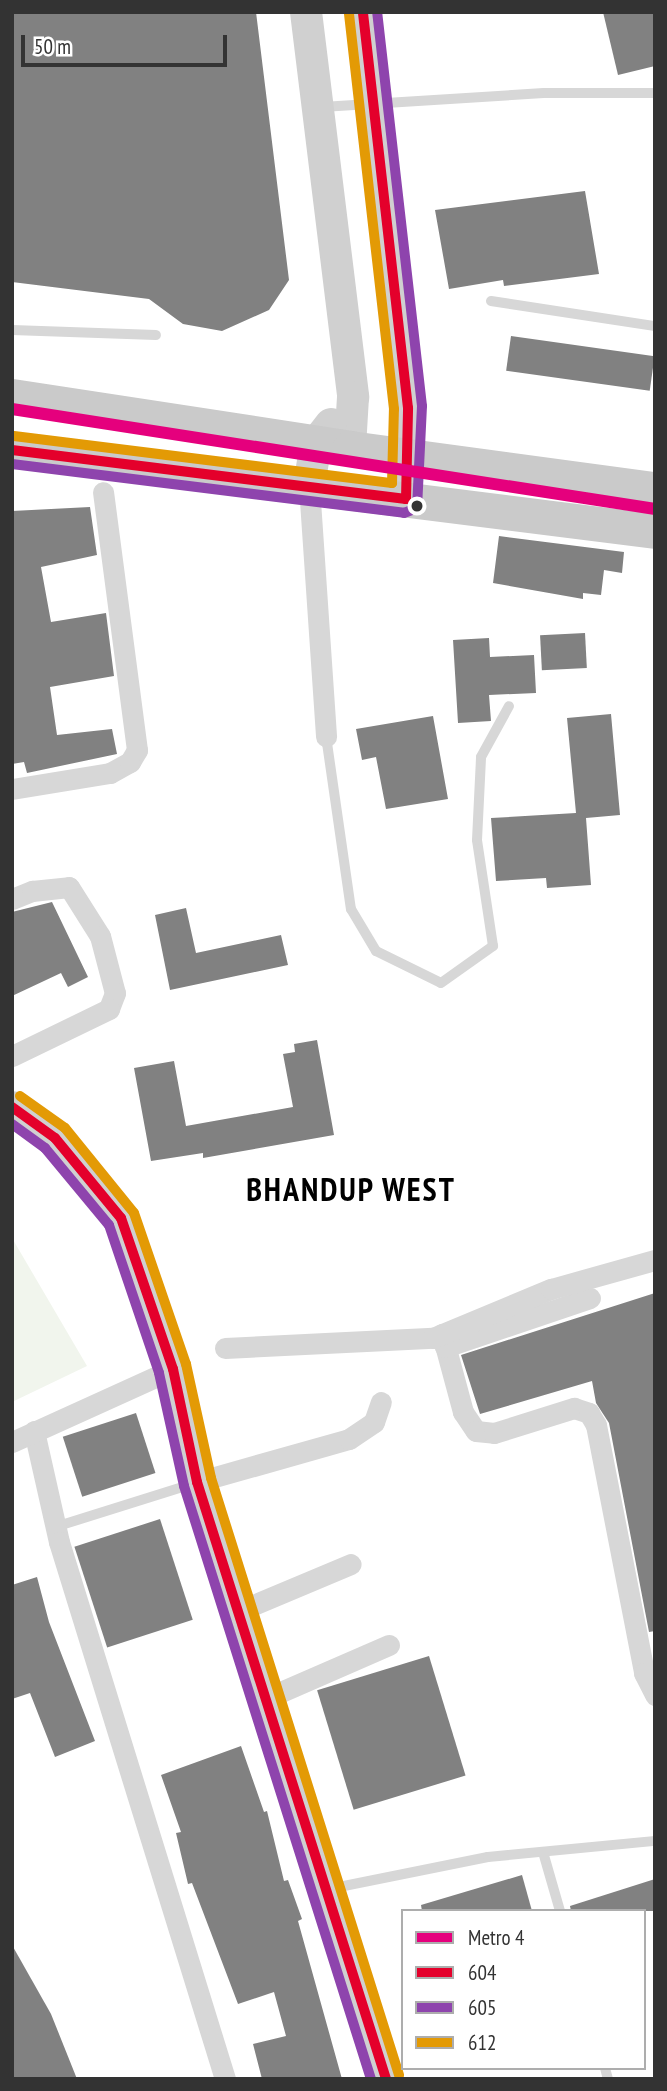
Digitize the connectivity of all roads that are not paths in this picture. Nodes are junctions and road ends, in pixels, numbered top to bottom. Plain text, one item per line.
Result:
1 (306, 12) edge
2 (363, 12) edge
3 (655, 93) edge
4 (375, 105) junction
5 (317, 107) junction
6 (491, 301) dead end
7 (655, 326) edge
8 (12, 330) edge
9 (156, 335) dead end
10 (12, 396) edge
11 (354, 397) junction
12 (316, 443) junction
13 (350, 448) junction
14 (12, 450) edge
15 (407, 456) junction
16 (309, 486) junction
17 (655, 489) edge
18 (103, 492) dead end
19 (406, 499) junction
20 (655, 531) edge
21 (509, 706) dead end
22 (326, 736) joint
23 (12, 789) edge
24 (12, 899) edge
25 (12, 1056) edge
26 (12, 1107) edge
27 (655, 1260) edge
28 (590, 1298) dead end
29 (444, 1341) junction
30 (225, 1348) dead end
31 (173, 1368) junction
32 (381, 1402) dead end
33 (34, 1431) junction
34 (12, 1442) edge
35 (197, 1482) junction
36 (55, 1527) junction
37 (351, 1564) dead end
38 (239, 1611) junction
39 (388, 1645) dead end
40 (655, 1695) edge
41 (267, 1698) junction
42 (655, 1841) edge
43 (543, 1852) junction
44 (329, 1889) junction
45 (558, 1909) edge
46 (225, 2079) edge
47 (386, 2079) edge

1 - 5 street
2 - 4 street
3 - 4 lane
4 - 5 lane
4 - 15 street
5 - 11 street
6 - 7 lane
8 - 9 lane
10 - 12 main road
11 - 12 street
11 - 13 street
12 - 13 main road
12 - 16 street
13 - 15 main road
14 - 16 main road
15 - 17 main road
15 - 19 street
16 - 19 main road
16 - 22 street
18 - 23 street
19 - 20 main road
21 - 22 lane
24 - 25 street
26 - 31 street
27 - 29 street
28 - 29 street
29 - 30 street
29 - 40 street
31 - 33 street
31 - 35 street
32 - 35 street
33 - 34 street
33 - 36 street
35 - 36 lane
35 - 38 street
36 - 46 street
37 - 38 street
38 - 41 street
39 - 41 street
41 - 44 street
42 - 43 lane
43 - 44 lane
43 - 45 lane
44 - 47 street

